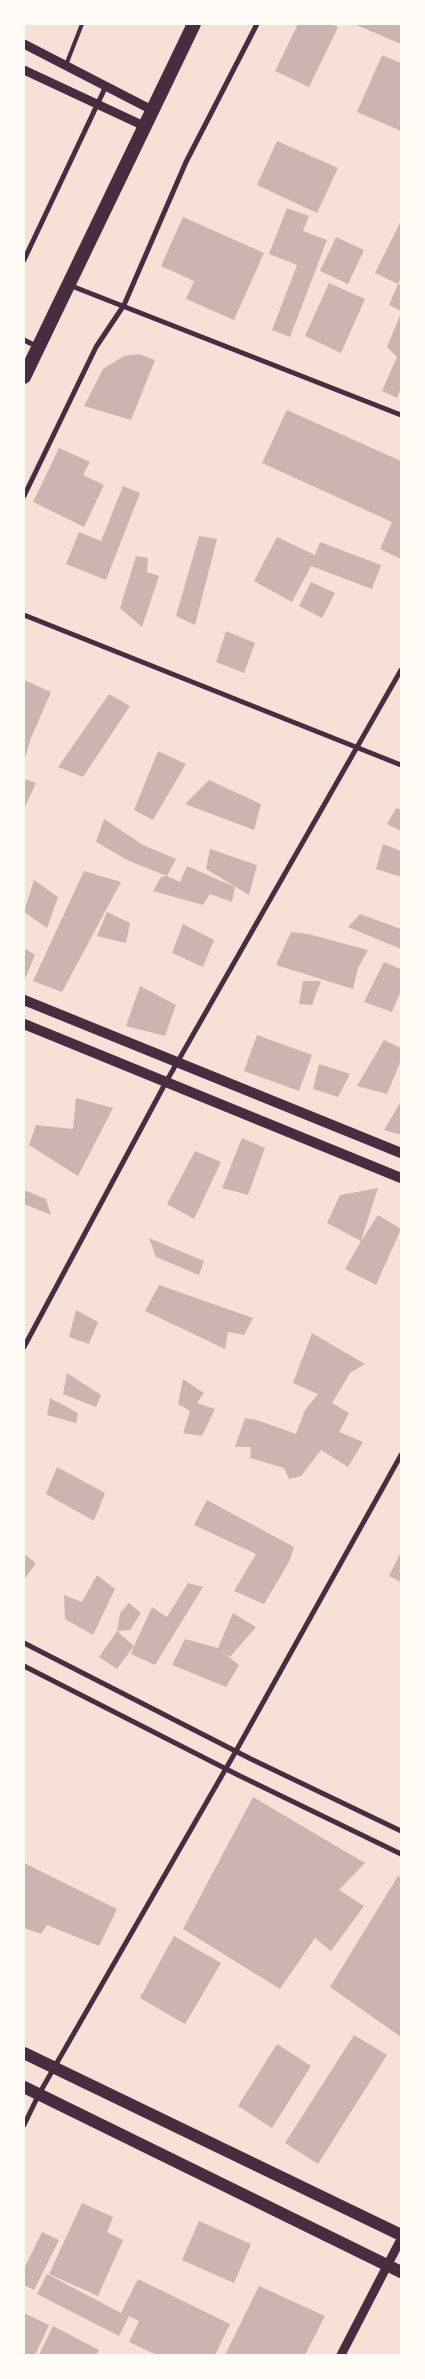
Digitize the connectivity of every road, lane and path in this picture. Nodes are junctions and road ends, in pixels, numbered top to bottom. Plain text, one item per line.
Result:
1 (82, 24) edge
2 (194, 24) edge
3 (257, 24) edge
4 (24, 44) edge
5 (66, 64) junction
6 (24, 70) edge
7 (106, 86) junction
8 (96, 105) junction
9 (152, 110) junction
10 (144, 126) junction
11 (24, 260) edge
12 (68, 284) junction
13 (124, 305) junction
14 (24, 340) edge
15 (39, 347) junction
16 (24, 377) edge
17 (401, 415) edge
18 (24, 496) edge
19 (24, 615) edge
20 (401, 670) edge
21 (357, 747) junction
22 (401, 765) edge
23 (24, 1000) edge
24 (24, 1024) edge
25 (177, 1062) junction
26 (166, 1082) junction
27 (401, 1153) edge
28 (401, 1178) edge
29 (24, 1347) edge
30 (401, 1455) edge
31 (24, 1643) edge
32 (24, 1666) edge
33 (236, 1751) junction
34 (225, 1769) junction
35 (401, 1831) edge
36 (401, 1854) edge
37 (24, 2053) edge
38 (54, 2068) junction
39 (24, 2087) edge
40 (39, 2094) junction
41 (24, 2125) edge
42 (401, 2235) edge
43 (401, 2239) edge
44 (387, 2266) junction
45 (401, 2272) edge
46 (340, 2355) edge

1 - 5 lane
2 - 9 highway
3 - 13 street
4 - 5 street
5 - 7 street
6 - 8 street
7 - 8 street
7 - 9 street
8 - 10 street
8 - 11 street
9 - 10 highway
10 - 12 highway
12 - 13 street
12 - 15 highway
13 - 17 street
13 - 18 street
14 - 15 street
15 - 16 highway
19 - 21 street
20 - 21 street
21 - 22 street
21 - 25 street
23 - 25 main road
24 - 26 main road
25 - 26 street
25 - 27 main road
26 - 28 main road
26 - 29 street
30 - 33 street
31 - 33 street
32 - 34 street
33 - 34 street
33 - 35 street
34 - 36 street
34 - 38 street
37 - 38 main road
38 - 40 street
38 - 42 main road
39 - 40 main road
40 - 41 street
40 - 44 main road
43 - 44 street
44 - 45 main road
44 - 46 street

